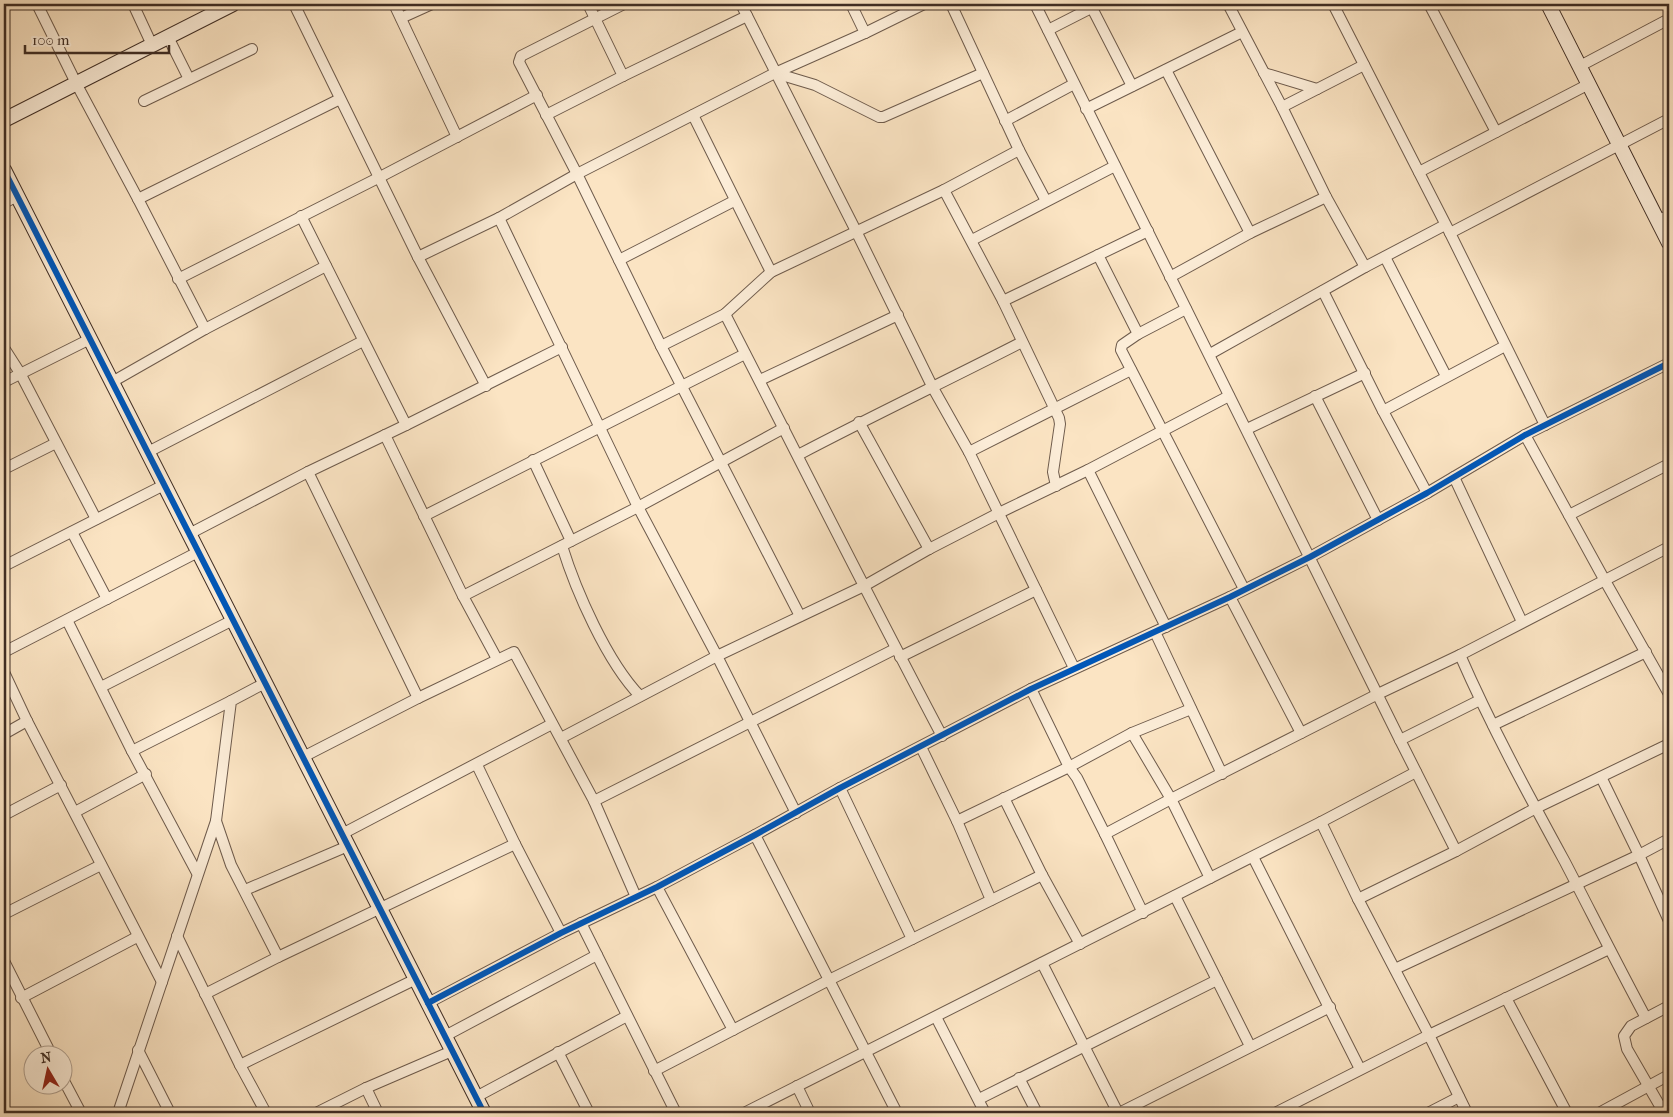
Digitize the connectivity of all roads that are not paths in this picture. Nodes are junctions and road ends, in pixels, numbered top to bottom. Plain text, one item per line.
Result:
1 (37, 4) edge
2 (132, 4) edge
3 (233, 4) edge
4 (294, 4) edge
5 (394, 4) edge
6 (432, 4) edge
7 (588, 4) edge
8 (624, 4) edge
9 (741, 4) edge
10 (851, 4) edge
11 (924, 4) edge
12 (951, 4) edge
13 (1035, 4) edge
14 (1228, 4) edge
15 (1333, 4) edge
16 (1429, 4) edge
17 (1548, 4) edge
18 (1095, 6) edge
19 (747, 16) junction
20 (401, 18) junction
21 (596, 19) junction
22 (1669, 19) edge
23 (1048, 30) junction
24 (1242, 32) junction
25 (865, 33) junction
26 (168, 37) junction
27 (152, 45) junction
28 (252, 49) dead end
29 (1364, 65) junction
30 (1580, 66) junction
31 (1166, 70) junction
32 (776, 73) junction
33 (983, 73) junction
34 (1264, 73) junction
35 (623, 76) junction
36 (189, 79) junction
37 (76, 83) junction
38 (1074, 84) junction
39 (1589, 84) junction
40 (1132, 86) junction
41 (1317, 88) junction
42 (537, 95) junction
43 (340, 99) junction
44 (144, 101) dead end
45 (1282, 107) junction
46 (1086, 109) junction
47 (546, 115) junction
48 (693, 115) junction
49 (1669, 119) edge
50 (4, 120) edge
51 (1005, 122) junction
52 (1496, 132) junction
53 (457, 137) junction
54 (1620, 144) junction
55 (1019, 150) junction
56 (1115, 166) junction
57 (4, 170) edge
58 (1419, 172) junction
59 (577, 174) junction
60 (380, 177) junction
61 (944, 190) junction
62 (17, 196) junction
63 (1326, 197) junction
64 (138, 199) junction
65 (734, 201) junction
66 (1046, 201) junction
67 (4, 203) edge
68 (301, 216) junction
69 (499, 218) junction
70 (1664, 218) edge
71 (1448, 229) junction
72 (856, 231) junction
73 (1148, 231) junction
74 (1250, 233) junction
75 (972, 240) junction
76 (1669, 243) edge
77 (1098, 255) junction
78 (418, 257) junction
79 (1385, 258) junction
80 (619, 260) junction
81 (326, 266) junction
82 (1365, 267) junction
83 (771, 272) junction
84 (1170, 277) junction
85 (178, 279) junction
86 (1323, 291) junction
87 (1003, 301) junction
88 (1186, 309) junction
89 (724, 314) junction
90 (898, 315) junction
91 (204, 329) junction
92 (1138, 334) junction
93 (90, 339) junction
94 (363, 341) junction
95 (1022, 342) junction
96 (661, 346) junction
97 (1505, 346) junction
98 (562, 347) junction
99 (4, 348) edge
100 (746, 354) junction
101 (1210, 354) junction
102 (1669, 362) edge
103 (1131, 370) junction
104 (20, 373) junction
105 (1365, 373) junction
106 (1446, 376) junction
107 (760, 380) junction
108 (4, 382) edge
109 (112, 382) junction
110 (682, 385) junction
111 (486, 386) junction
112 (933, 388) junction
113 (1229, 396) junction
114 (1316, 396) junction
115 (1055, 410) junction
116 (1383, 411) junction
117 (860, 422) junction
118 (406, 425) junction
119 (1545, 426) junction
120 (600, 427) junction
121 (784, 428) junction
122 (1247, 429) junction
123 (1164, 431) junction
124 (385, 435) junction
125 (1525, 435) junction
126 (56, 443) junction
127 (148, 452) junction
128 (969, 452) junction
129 (798, 455) junction
130 (533, 460) junction
131 (721, 463) junction
132 (1669, 464) edge
133 (4, 469) edge
134 (1088, 470) junction
135 (308, 472) junction
136 (1454, 477) junction
137 (164, 485) junction
138 (1056, 486) junction
139 (1427, 493) junction
140 (638, 507) junction
141 (999, 513) junction
142 (1569, 515) junction
143 (424, 516) junction
144 (96, 519) junction
145 (1378, 520) junction
146 (72, 532) junction
147 (189, 534) junction
148 (566, 544) junction
149 (1669, 547) edge
150 (929, 549) junction
151 (198, 552) junction
152 (1310, 557) junction
153 (4, 566) edge
154 (1604, 579) junction
155 (864, 586) junction
156 (1244, 589) junction
157 (1036, 590) junction
158 (463, 596) junction
159 (1230, 597) junction
160 (107, 599) junction
161 (800, 616) junction
162 (67, 620) junction
163 (233, 620) junction
164 (1522, 622) junction
165 (1166, 627) junction
166 (1156, 632) junction
167 (4, 652) edge
168 (1646, 652) junction
169 (898, 653) junction
170 (1460, 655) junction
171 (718, 656) junction
172 (498, 659) junction
173 (1074, 668) junction
174 (4, 672) edge
175 (265, 683) junction
176 (102, 687) junction
177 (1031, 689) junction
178 (1378, 694) junction
179 (1669, 694) edge
180 (640, 696) junction
181 (418, 698) junction
182 (1480, 700) junction
183 (231, 701) junction
184 (1191, 709) junction
185 (27, 721) junction
186 (751, 722) junction
187 (552, 724) junction
188 (1492, 725) junction
189 (1132, 733) junction
190 (1301, 733) junction
191 (4, 734) edge
192 (942, 736) junction
193 (561, 738) junction
194 (1400, 740) junction
195 (920, 747) junction
196 (1668, 747) edge
197 (132, 751) junction
198 (303, 757) junction
199 (477, 765) junction
200 (1069, 767) junction
201 (1416, 772) junction
202 (146, 774) junction
203 (1222, 774) junction
204 (1601, 777) junction
205 (61, 785) junction
206 (840, 788) junction
207 (1004, 798) junction
208 (1171, 799) junction
209 (594, 801) junction
210 (1536, 808) junction
211 (75, 812) junction
212 (796, 812) junction
213 (4, 815) edge
214 (957, 820) junction
215 (216, 821) junction
216 (1322, 822) junction
217 (342, 834) junction
218 (1106, 834) junction
219 (755, 835) junction
220 (1669, 839) edge
221 (515, 844) junction
222 (348, 846) junction
223 (1456, 851) junction
224 (1639, 855) junction
225 (1253, 857) junction
226 (101, 865) junction
227 (197, 873) junction
228 (1042, 875) junction
229 (1210, 878) junction
230 (1576, 884) junction
231 (657, 887) junction
232 (245, 890) junction
233 (1175, 896) junction
234 (636, 897) junction
235 (1358, 899) junction
236 (990, 900) junction
237 (380, 909) junction
238 (1143, 912) junction
239 (4, 914) edge
240 (1669, 921) edge
241 (581, 924) junction
242 (561, 932) junction
243 (177, 936) junction
244 (137, 937) junction
245 (912, 938) junction
246 (1080, 944) junction
247 (1608, 949) junction
248 (597, 955) junction
249 (278, 957) junction
250 (4, 961) edge
251 (1042, 963) junction
252 (1395, 969) junction
253 (416, 980) junction
254 (829, 980) junction
255 (1217, 980) junction
256 (162, 982) junction
257 (205, 994) junction
258 (21, 998) junction
259 (1506, 998) junction
260 (428, 1003) junction
261 (1669, 1006) edge
262 (1330, 1007) junction
263 (627, 1016) junction
264 (936, 1017) junction
265 (1646, 1018) junction
266 (733, 1030) junction
267 (1429, 1035) junction
268 (445, 1036) junction
269 (45, 1044) edge
270 (1084, 1046) junction
271 (1250, 1046) junction
272 (138, 1050) junction
273 (452, 1051) junction
274 (558, 1052) junction
275 (865, 1053) junction
276 (240, 1065) junction
277 (1360, 1069) junction
278 (654, 1071) junction
279 (1669, 1075) edge
280 (1019, 1078) junction
281 (797, 1086) junction
282 (1649, 1086) junction
283 (366, 1088) junction
284 (71, 1094) edge
285 (476, 1097) junction
286 (1459, 1098) junction
287 (979, 1099) junction
288 (1297, 1103) junction
289 (81, 1113) edge
290 (118, 1113) edge
291 (170, 1113) edge
292 (266, 1113) edge
293 (316, 1113) edge
294 (378, 1113) edge
295 (484, 1113) edge
296 (588, 1113) edge
297 (676, 1113) edge
298 (744, 1113) edge
299 (810, 1113) edge
300 (897, 1113) edge
301 (986, 1113) edge
302 (1037, 1113) edge
303 (1119, 1113) edge
304 (1276, 1113) edge
305 (1302, 1113) edge
306 (1428, 1113) edge
307 (1467, 1113) edge
308 (1567, 1113) edge
309 (1599, 1113) edge
310 (1664, 1113) edge

1 - 37 street
2 - 27 street
3 - 26 street
4 - 43 street
5 - 20 street
6 - 20 street
7 - 21 street
8 - 21 street
9 - 19 street
10 - 25 street
11 - 25 street
12 - 33 street
13 - 23 street
14 - 24 street
15 - 29 street
16 - 52 street
17 - 30 street
18 - 23 street
18 - 40 street
19 - 32 street
19 - 35 street
20 - 53 street
21 - 35 street
21 - 42 street
22 - 30 street
23 - 38 street
24 - 31 street
24 - 34 street
25 - 32 street
26 - 27 street
26 - 36 street
27 - 37 street
28 - 36 street
29 - 41 street
29 - 58 street
30 - 39 street
31 - 40 street
31 - 74 street
32 - 33 street
32 - 48 street
32 - 72 street
33 - 51 street
34 - 41 street
34 - 45 street
35 - 47 street
36 - 44 street
37 - 50 street
37 - 64 street
38 - 46 street
38 - 51 street
39 - 52 street
39 - 54 street
40 - 46 street
41 - 45 street
42 - 47 street
42 - 53 street
43 - 60 street
43 - 64 street
45 - 63 street
46 - 56 street
47 - 59 street
48 - 59 street
48 - 65 street
49 - 54 street
51 - 55 street
52 - 58 street
53 - 60 street
54 - 70 street
54 - 71 street
55 - 61 street
55 - 66 street
56 - 66 street
56 - 73 street
57 - 62 street
58 - 71 street
59 - 69 street
59 - 80 street
60 - 68 street
60 - 78 street
61 - 72 street
61 - 75 street
62 - 67 street
62 - 93 street
63 - 74 street
63 - 82 street
64 - 85 street
65 - 80 street
65 - 83 street
66 - 75 street
68 - 81 street
68 - 85 street
69 - 78 street
69 - 98 street
70 - 76 street
71 - 79 street
71 - 97 street
72 - 83 street
72 - 90 street
73 - 77 street
73 - 84 street
74 - 84 street
75 - 87 street
77 - 87 street
77 - 92 street
78 - 111 street
79 - 82 street
79 - 106 street
80 - 96 street
81 - 91 street
81 - 94 street
82 - 86 street
83 - 89 street
84 - 88 street
85 - 91 street
86 - 101 street
86 - 105 street
87 - 95 street
88 - 92 street
88 - 101 street
89 - 96 street
89 - 100 street
90 - 107 street
90 - 112 street
91 - 109 street
92 - 103 street
93 - 104 street
93 - 109 street
94 - 118 street
94 - 127 street
95 - 112 street
95 - 115 street
96 - 110 street
97 - 106 street
97 - 119 street
98 - 111 street
98 - 120 street
99 - 104 street
100 - 107 street
100 - 110 street
101 - 113 street
102 - 119 street
103 - 115 street
103 - 123 street
104 - 108 street
104 - 126 street
105 - 114 street
105 - 116 street
106 - 116 street
107 - 121 street
109 - 127 street
110 - 120 street
110 - 131 street
111 - 118 street
112 - 117 street
112 - 128 street
113 - 122 street
113 - 123 street
114 - 122 street
114 - 145 street
115 - 128 street
115 - 138 street
116 - 139 street
117 - 129 street
117 - 150 street
118 - 124 street
119 - 125 street
120 - 130 street
120 - 140 street
121 - 129 street
121 - 131 street
122 - 152 street
123 - 134 street
123 - 156 street
124 - 135 street
124 - 143 street
125 - 136 street
125 - 142 street
126 - 133 street
126 - 144 street
127 - 137 street
128 - 141 street
129 - 155 street
130 - 143 street
130 - 148 street
131 - 140 street
131 - 161 street
132 - 142 street
134 - 138 street
134 - 165 street
135 - 147 street
135 - 181 street
136 - 139 street
136 - 164 street
137 - 144 street
137 - 147 street
138 - 141 street
139 - 145 street
140 - 148 street
140 - 171 street
141 - 150 street
141 - 157 street
142 - 154 street
143 - 158 street
144 - 146 street
145 - 152 street
146 - 153 street
146 - 160 street
147 - 151 street
148 - 158 street
148 - 180 street
149 - 154 street
150 - 155 street
151 - 160 street
151 - 163 street
152 - 156 street
152 - 178 street
154 - 164 street
154 - 168 street
155 - 161 street
155 - 169 street
156 - 159 street
157 - 169 street
157 - 173 street
158 - 172 street
159 - 165 street
159 - 190 street
160 - 162 street
161 - 171 street
162 - 167 street
162 - 176 street
163 - 175 street
163 - 176 street
164 - 170 street
165 - 166 street
166 - 173 street
166 - 184 street
168 - 179 street
168 - 188 street
169 - 186 street
169 - 192 street
170 - 178 street
170 - 182 street
171 - 180 street
171 - 186 street
172 - 181 street
172 - 187 street
173 - 177 street
174 - 185 street
175 - 183 street
175 - 198 street
176 - 197 street
177 - 192 street
177 - 200 street
178 - 190 street
178 - 194 street
180 - 193 street
181 - 198 street
182 - 188 street
182 - 194 street
183 - 197 street
183 - 215 street
184 - 189 street
184 - 203 street
185 - 191 street
185 - 205 street
186 - 209 street
186 - 212 street
187 - 193 street
187 - 199 street
188 - 210 street
189 - 200 street
189 - 208 street
190 - 203 street
192 - 195 street
193 - 209 street
194 - 201 street
195 - 206 street
195 - 214 street
196 - 204 street
197 - 202 street
198 - 217 street
199 - 217 street
199 - 221 street
200 - 207 street
200 - 218 street
201 - 216 street
201 - 223 street
202 - 211 street
202 - 227 street
203 - 208 street
204 - 210 street
204 - 224 street
205 - 211 street
205 - 213 street
206 - 212 street
206 - 245 street
207 - 214 street
207 - 228 street
208 - 218 street
208 - 229 street
209 - 234 street
210 - 223 street
210 - 230 street
211 - 226 street
212 - 219 street
214 - 236 street
215 - 227 street
215 - 232 street
216 - 225 street
216 - 235 street
217 - 222 street
218 - 238 street
219 - 231 street
219 - 254 street
220 - 224 street
221 - 237 street
221 - 242 street
222 - 232 street
222 - 237 street
223 - 235 street
224 - 230 street
224 - 240 street
225 - 229 street
225 - 262 street
226 - 239 street
226 - 244 street
227 - 243 street
228 - 236 street
228 - 246 street
229 - 233 street
230 - 247 street
230 - 252 street
231 - 234 street
231 - 266 street
232 - 249 street
233 - 238 street
233 - 255 street
234 - 241 street
235 - 252 street
236 - 245 street
237 - 249 street
237 - 253 street
238 - 246 street
241 - 242 street
241 - 248 street
242 - 260 street
243 - 256 street
243 - 257 street
244 - 256 street
244 - 258 street
245 - 254 street
246 - 251 street
247 - 259 street
247 - 265 street
248 - 263 street
248 - 268 street
249 - 257 street
250 - 258 street
251 - 264 street
251 - 270 street
252 - 267 street
253 - 260 street
253 - 276 street
254 - 266 street
254 - 275 street
255 - 270 street
255 - 271 street
256 - 272 street
257 - 276 street
258 - 269 street
259 - 267 street
259 - 308 street
260 - 268 street
261 - 265 street
262 - 271 street
262 - 277 street
263 - 274 street
263 - 278 street
264 - 275 street
264 - 287 street
265 - 282 street
266 - 278 street
267 - 277 street
267 - 286 street
268 - 273 street
270 - 280 street
270 - 303 street
271 - 303 street
272 - 290 street
272 - 291 street
273 - 283 street
273 - 285 street
274 - 285 street
274 - 296 street
275 - 281 street
275 - 300 street
276 - 292 street
277 - 288 street
278 - 297 street
279 - 282 street
280 - 287 street
280 - 302 street
281 - 298 street
281 - 299 street
282 - 309 street
282 - 310 street
283 - 293 street
283 - 294 street
284 - 289 street
285 - 295 street
286 - 306 street
286 - 307 street
287 - 301 street
288 - 304 street
288 - 305 street

